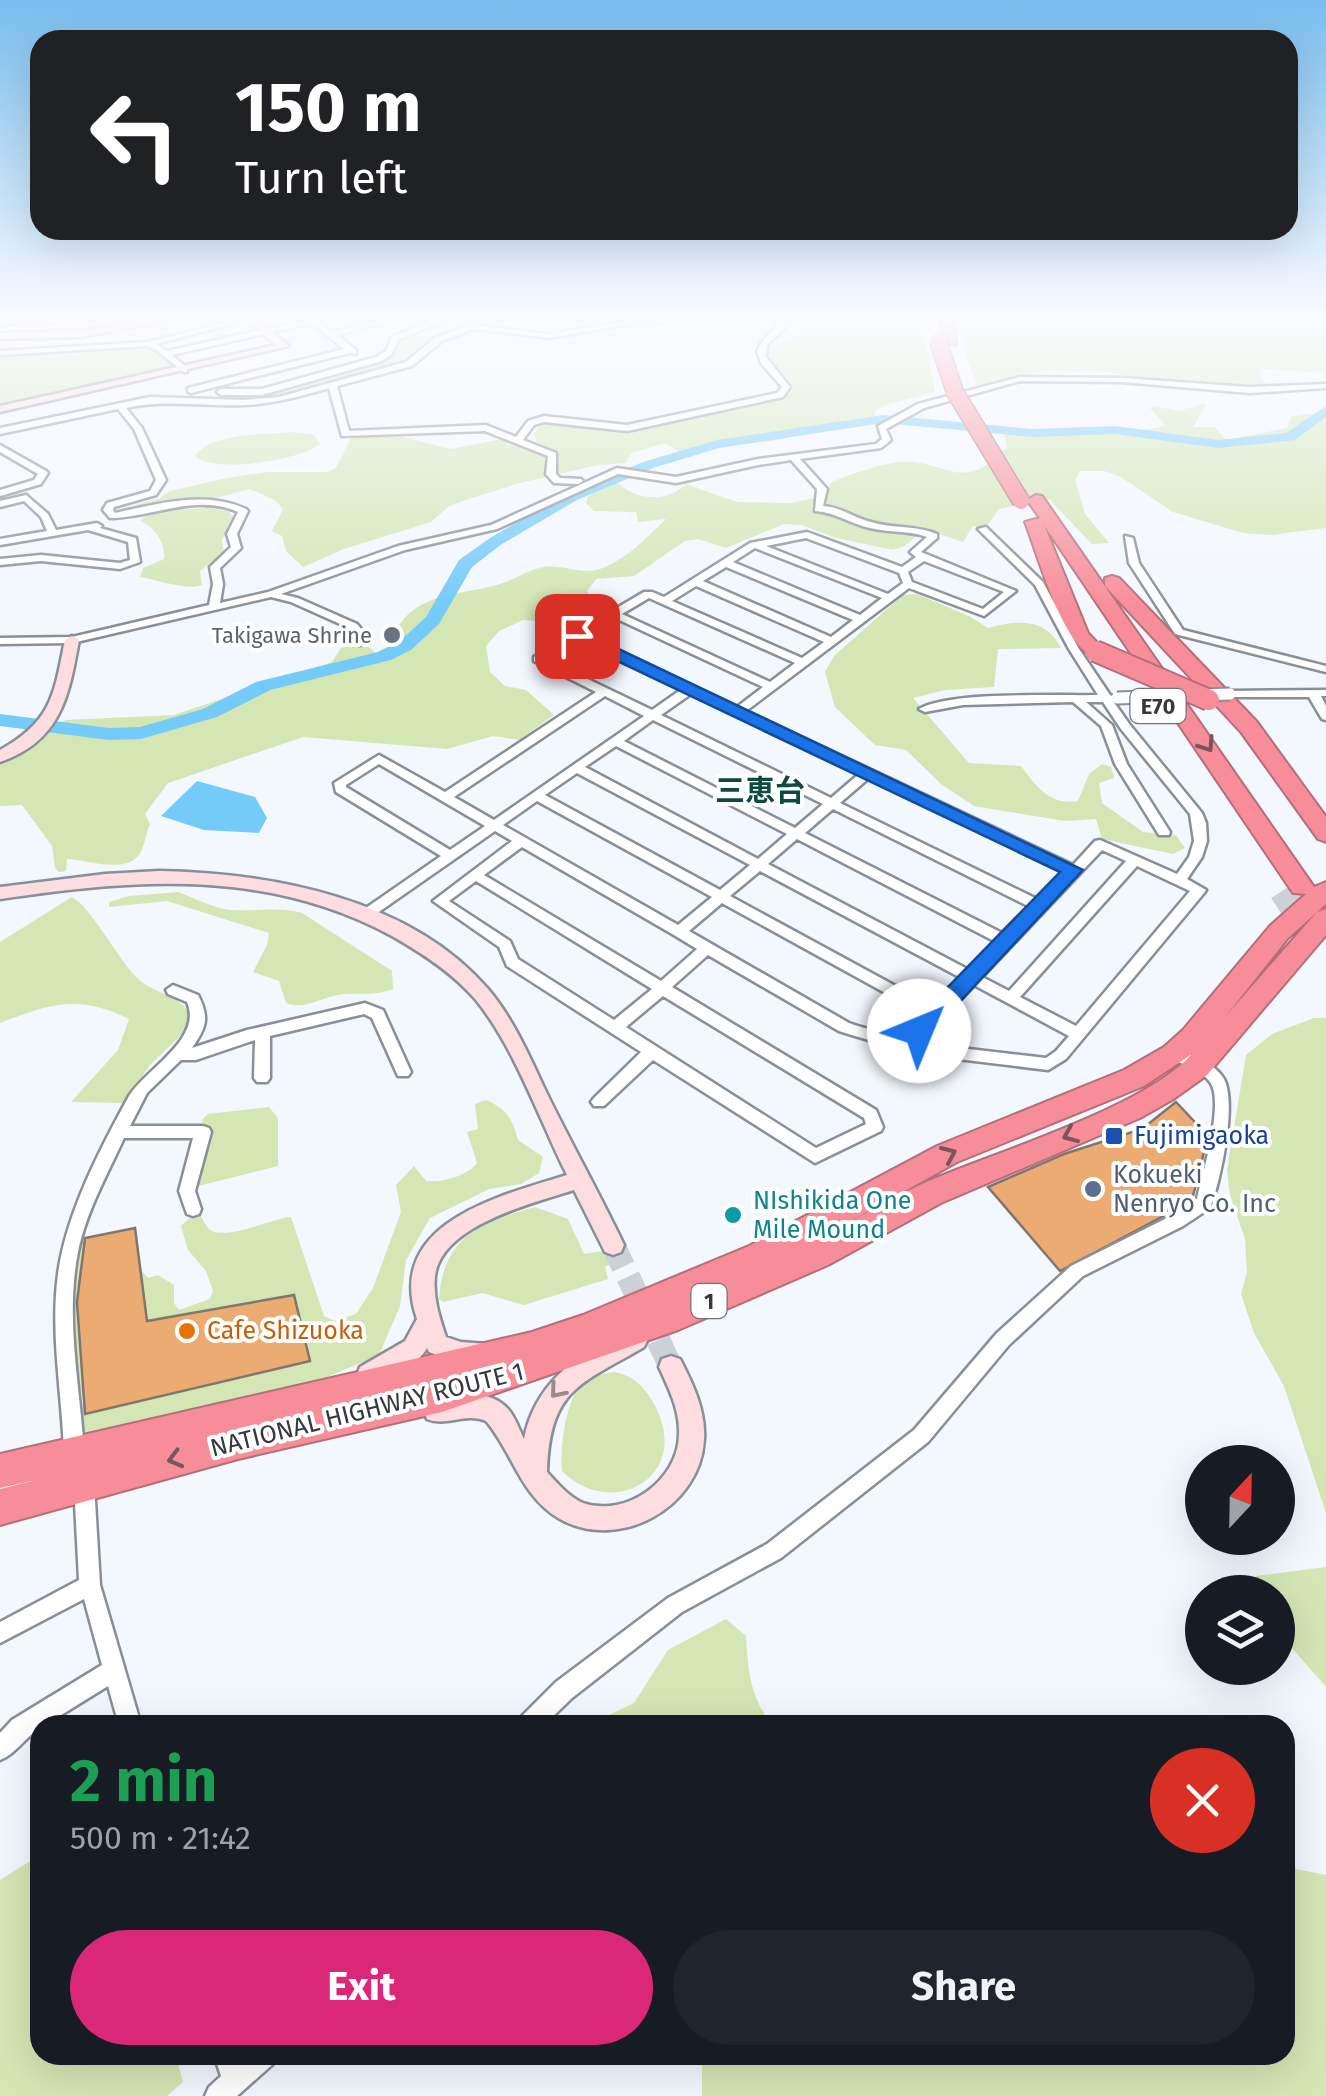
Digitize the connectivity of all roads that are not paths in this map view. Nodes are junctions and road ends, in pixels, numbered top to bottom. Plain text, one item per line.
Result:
1 (2, 417) edge
2 (36, 417) edge
3 (56, 417) edge
4 (130, 417) edge
5 (341, 417) edge
6 (679, 417) edge
7 (899, 417) edge
8 (972, 417) edge
9 (0, 431) edge
10 (519, 439) junction
11 (0, 448) edge
12 (795, 459) junction
13 (590, 480) junction
14 (0, 493) edge
15 (0, 503) edge
16 (1036, 511) junction
17 (113, 516) junction
18 (92, 529) junction
19 (982, 529) dead end
20 (52, 533) junction
21 (1128, 538) dead end
22 (0, 542) edge
23 (754, 544) junction
24 (923, 558) junction
25 (0, 562) edge
26 (726, 563) junction
27 (903, 572) junction
28 (696, 582) junction
29 (908, 584) junction
30 (271, 594) junction
31 (890, 598) junction
32 (666, 602) junction
33 (214, 608) junction
34 (614, 614) junction
35 (862, 619) junction
36 (577, 636) junction
37 (0, 640) edge
38 (72, 640) junction
39 (832, 641) junction
40 (356, 642) dead end
41 (804, 663) junction
42 (1326, 669) edge
43 (772, 686) junction
44 (690, 688) junction
45 (605, 691) junction
46 (1319, 693) edge
47 (1220, 697) junction
48 (1112, 698) junction
49 (1076, 699) junction
50 (925, 709) dead end
51 (738, 711) junction
52 (652, 714) junction
53 (1326, 717) edge
54 (615, 741) junction
55 (0, 757) edge
56 (577, 768) junction
57 (868, 772) junction
58 (446, 796) junction
59 (538, 796) junction
60 (830, 803) junction
61 (493, 825) junction
62 (796, 832) junction
63 (1164, 832) dead end
64 (1326, 834) edge
65 (521, 841) junction
66 (1326, 855) edge
67 (450, 856) junction
68 (1134, 860) junction
69 (760, 864) junction
70 (1073, 870) junction
71 (475, 875) junction
72 (1179, 880) junction
73 (1303, 889) edge
74 (0, 893) edge
75 (720, 896) junction
76 (1040, 906) junction
77 (368, 912) junction
78 (679, 932) junction
79 (1006, 940) junction
80 (1324, 941) edge
81 (707, 948) junction
82 (972, 977) junction
83 (661, 988) junction
84 (173, 990) dead end
85 (1012, 998) junction
86 (937, 1015) junction
87 (615, 1028) junction
88 (263, 1032) junction
89 (1078, 1034) junction
90 (905, 1035) junction
91 (652, 1052) junction
92 (176, 1054) junction
93 (1186, 1060) junction
94 (404, 1072) dead end
95 (262, 1078) dead end
96 (599, 1102) dead end
97 (119, 1132) junction
98 (580, 1180) junction
99 (194, 1210) dead end
100 (612, 1244) tunnel mouth
101 (667, 1320) junction
102 (427, 1322) junction
103 (532, 1347) junction
104 (671, 1367) tunnel mouth
105 (322, 1411) junction
106 (74, 1452) junction
107 (0, 1472) edge
108 (534, 1477) junction
109 (0, 1484) edge
110 (84, 1484) junction
111 (0, 1507) edge
112 (90, 1586) junction
113 (0, 1633) edge
114 (112, 1671) junction
115 (41, 1715) edge
116 (127, 1715) edge
117 (540, 1715) edge
118 (30, 1722) edge
119 (0, 1750) edge
120 (253, 2065) edge
121 (227, 2088) edge

1 - 2 street
3 - 9 street
4 - 17 street
5 - 10 street
6 - 10 street
7 - 12 street
8 - 16 highway, E70, bridge
10 - 13 street
11 - 14 street
12 - 13 street
12 - 24 street
13 - 30 street
15 - 20 street
16 - 47 highway, bridge
16 - 64 highway
16 - 73 highway, E70
17 - 18 street
17 - 33 street
18 - 20 street
18 - 25 street
19 - 48 street
20 - 22 street
21 - 42 street
23 - 26 street
23 - 27 street
23 - 31 street
24 - 27 street
24 - 29 street
26 - 28 street
26 - 35 street
27 - 29 street
28 - 32 street
28 - 39 street
29 - 31 street
30 - 33 street
30 - 40 street
31 - 35 street
32 - 34 street
32 - 41 street
33 - 38 street
34 - 36 street
34 - 43 street
35 - 39 street
36 - 44 street
36 - 45 street
37 - 38 street
38 - 55 street
39 - 41 street
41 - 43 street
43 - 51 street
44 - 51 street
44 - 52 street
45 - 52 street
45 - 58 street
46 - 47 street
46 - 53 street
47 - 48 street, bridge
47 - 66 highway
48 - 49 street
48 - 72 street
49 - 50 street
49 - 63 street
51 - 57 street
52 - 54 street
52 - 60 street
54 - 56 street
54 - 62 street
56 - 59 street
56 - 69 street
57 - 60 street
57 - 70 street
58 - 61 street
58 - 67 street
59 - 61 street
59 - 75 street
60 - 62 street
60 - 76 street
61 - 65 street
61 - 67 street
62 - 69 street
62 - 79 street
65 - 71 street
65 - 78 street
67 - 77 street
68 - 70 street
68 - 72 street
68 - 85 street
69 - 75 street
69 - 82 street
70 - 76 street
71 - 83 street
71 - 87 street
72 - 89 street
73 - 93 highway, NATIONAL HIGHWAY ROUTE 1 / 1
74 - 77 street
75 - 78 street
75 - 86 street
76 - 79 street
77 - 98 street
78 - 81 street
79 - 82 street
80 - 93 highway, NATIONAL HIGHWAY ROUTE 1 / 1
81 - 83 street
81 - 90 street
82 - 85 street
82 - 86 street
83 - 87 street
83 - 91 street
84 - 92 street
85 - 89 street
86 - 90 street
87 - 91 street
88 - 92 street
88 - 94 street
88 - 95 street
89 - 90 street
91 - 96 street
92 - 97 street
93 -> 101 highway, NATIONAL HIGHWAY ROUTE 1 / 1
103 -> 93 highway, NATIONAL HIGHWAY ROUTE 1 / 1
93 - 117 street
97 - 99 street
97 - 106 street
98 - 100 street
98 - 102 street
101 - 105 highway, NATIONAL HIGHWAY ROUTE 1 / 1
101 -> 108 street
102 - 103 street
102 - 105 street
103 - 105 highway, NATIONAL HIGHWAY ROUTE 1 / 1
104 - 108 street
105 - 106 highway, NATIONAL HIGHWAY ROUTE 1 / 1
105 - 108 street
105 -> 110 highway, NATIONAL HIGHWAY ROUTE 1 / 1
106 - 107 highway, NATIONAL HIGHWAY ROUTE 1 / 1
109 - 110 street
110 - 111 highway, NATIONAL HIGHWAY ROUTE 1 / 1
110 - 112 street
112 - 113 street
112 - 114 street
114 - 115 street
114 - 116 street
118 - 119 street
120 - 121 street

